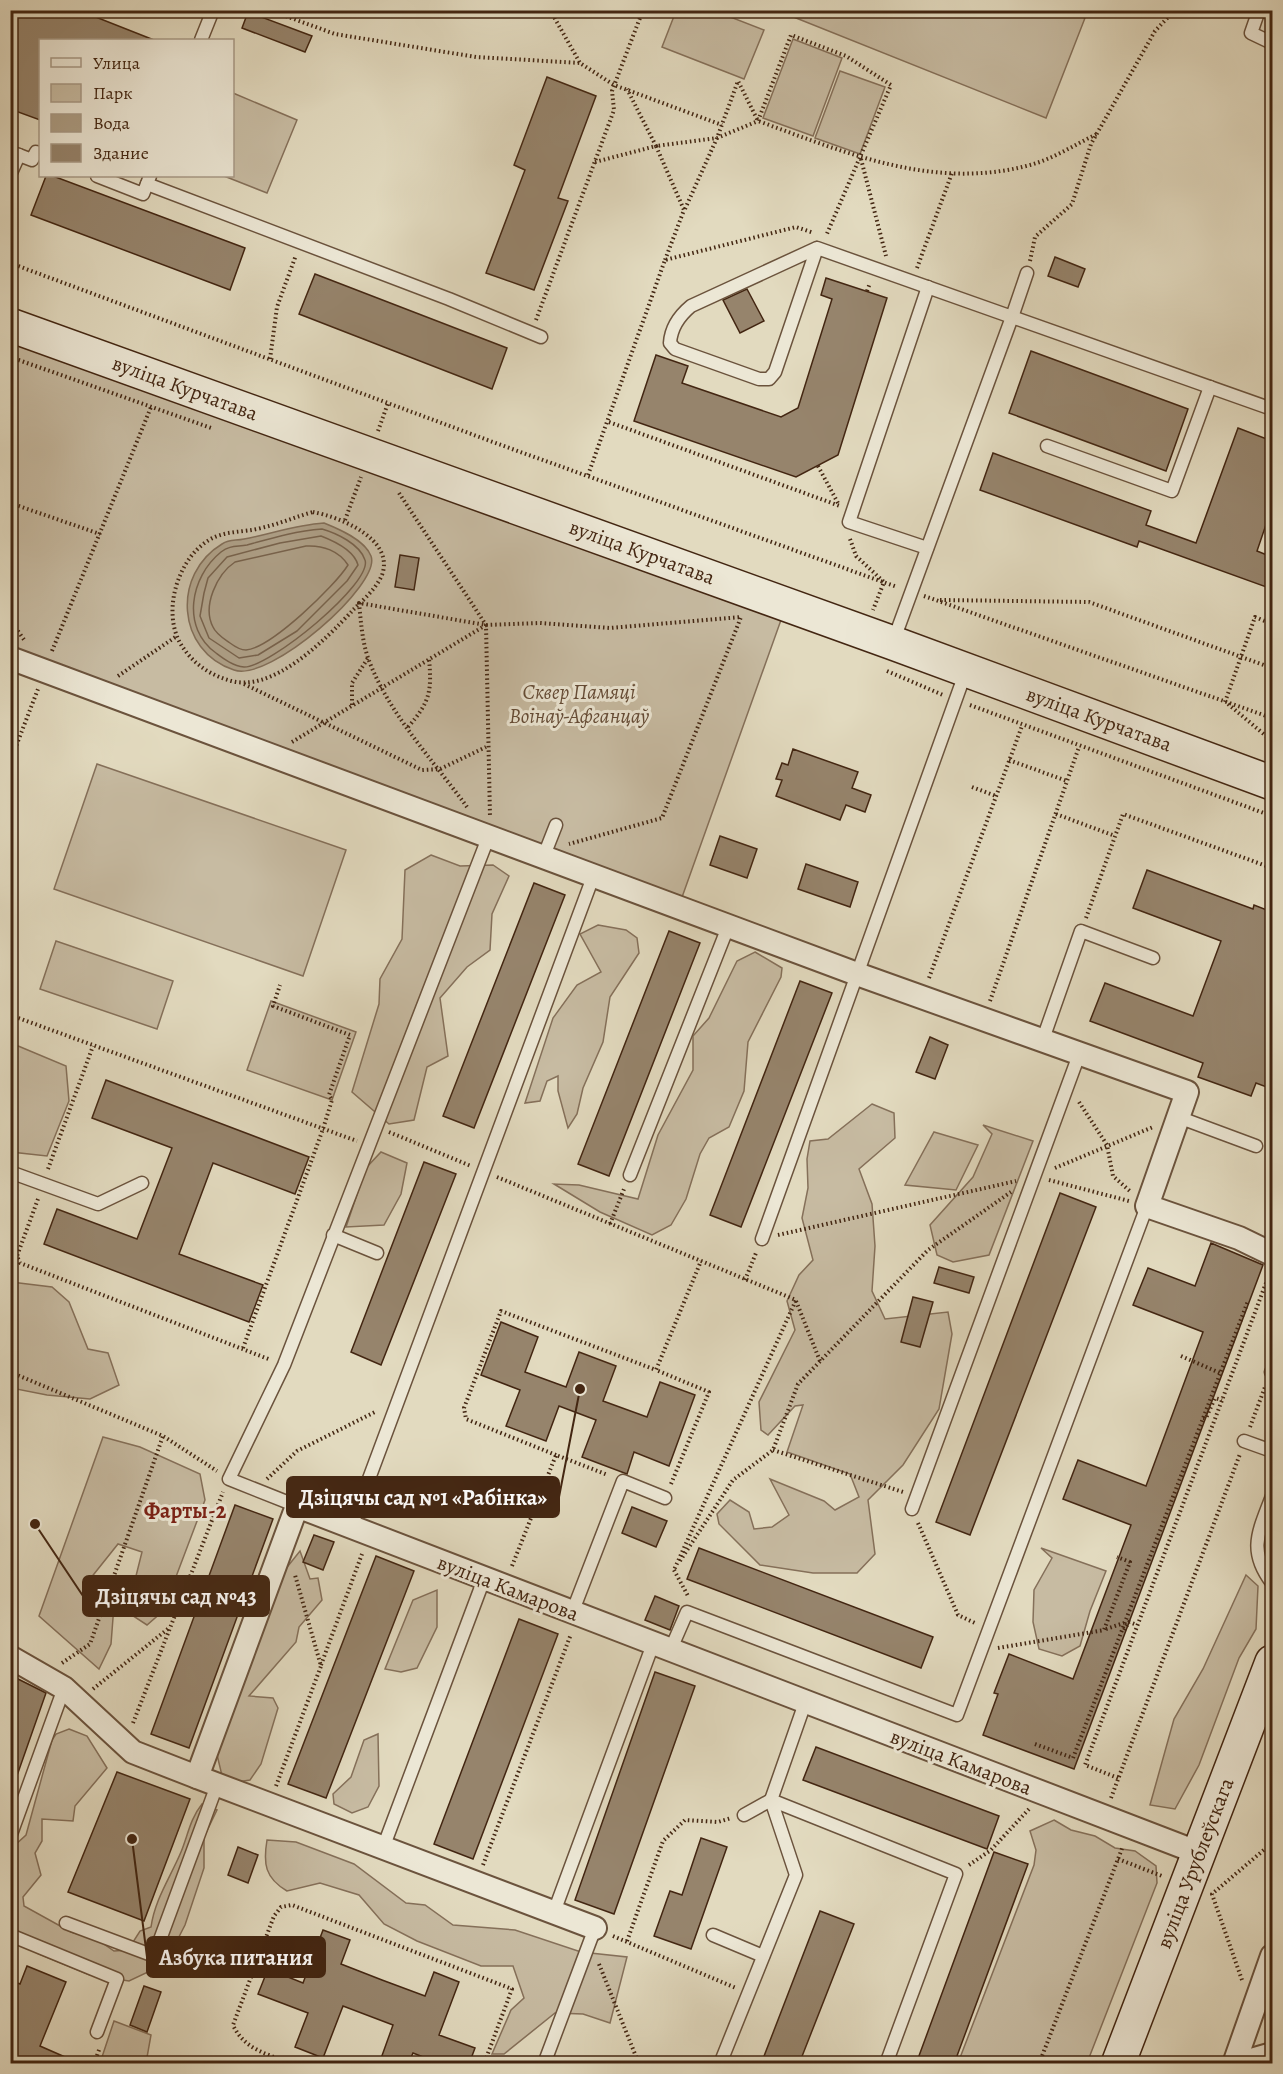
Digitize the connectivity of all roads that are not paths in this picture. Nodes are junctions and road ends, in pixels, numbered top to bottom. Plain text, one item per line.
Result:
1 (1259, 10) edge
2 (209, 12) edge
3 (201, 39) edge
4 (1272, 43) edge
5 (39, 153) edge
6 (15, 154) edge
7 (10, 175) edge
8 (100, 177) edge
9 (148, 180) edge
10 (817, 248) junction
11 (1027, 273) road end
12 (928, 287) junction
13 (1012, 317) junction
14 (10, 325) edge
15 (536, 335) road end
16 (1210, 387) junction
17 (1272, 409) edge
18 (1047, 446) dead end
19 (927, 548) junction
20 (21, 654) edge
21 (886, 655) junction
22 (961, 686) junction
23 (1272, 783) edge
24 (556, 825) dead end
25 (489, 830) junction
26 (543, 858) junction
27 (593, 877) junction
28 (728, 927) junction
29 (1152, 958) dead end
30 (857, 974) junction
31 (1043, 1039) junction
32 (1080, 1052) junction
33 (1178, 1117) junction
34 (1256, 1146) dead end
35 (10, 1172) edge
36 (630, 1174) road end
37 (142, 1183) dead end
38 (1147, 1206) junction
39 (333, 1235) junction
40 (762, 1239) road end
41 (377, 1253) dead end
42 (1272, 1254) edge
43 (1244, 1441) road end
44 (1272, 1451) edge
45 (1272, 1496) edge
46 (665, 1498) road end
47 (297, 1506) junction
48 (912, 1509) road end
49 (360, 1530) junction
50 (494, 1583) junction
51 (1272, 1583) edge
52 (575, 1614) junction
53 (661, 1648) junction
54 (10, 1657) edge
55 (1272, 1662) edge
56 (64, 1688) junction
57 (805, 1703) junction
58 (207, 1781) junction
59 (771, 1800) junction
60 (744, 1815) road end
61 (10, 1837) edge
62 (383, 1848) junction
63 (1199, 1853) junction
64 (554, 1912) junction
65 (66, 1923) dead end
66 (10, 1935) edge
67 (593, 1935) joint
68 (713, 1935) dead end
69 (763, 1956) junction
70 (1272, 1956) edge
71 (97, 2032) dead end
72 (1272, 2054) edge
73 (544, 2064) edge
74 (720, 2064) edge
75 (886, 2064) edge
76 (1118, 2064) edge
77 (1236, 2064) edge

1 - 4 lane
2 - 3 lane
5 - 6 lane
6 - 7 lane
8 - 9 lane
9 - 15 lane
10 - 10 lane
10 - 12 lane
11 - 13 lane
12 - 13 lane
12 - 19 lane
13 - 16 lane
13 - 19 lane
14 - 21 main road, вуліца Курчатава
16 - 17 lane
16 - 18 lane
19 - 21 lane
20 - 25 street
21 - 22 main road, вуліца Курчатава
22 - 23 main road, вуліца Курчатава
22 - 30 lane
24 - 26 lane
25 - 26 street
25 - 39 lane
26 - 27 street
27 - 28 street
27 - 49 lane
28 - 30 street
28 - 36 lane
29 - 31 lane
30 - 31 street
30 - 40 lane
31 - 32 street
32 - 33 street
32 - 48 lane
33 - 34 lane
33 - 38 street
35 - 37 lane
38 - 42 street
38 - 53 lane
39 - 41 lane
39 - 47 lane
43 - 44 lane
45 - 51 lane
46 - 52 lane
47 - 49 street, вуліца Камарова
47 - 58 street
49 - 50 street, вуліца Камарова
50 - 52 street, вуліца Камарова
50 - 62 lane
52 - 53 street, вуліца Камарова
53 - 57 street, вуліца Камарова
53 - 64 lane
54 - 56 street
55 - 63 main road, вуліца Урублеўскага
56 - 58 street
56 - 61 lane
57 - 59 lane
57 - 63 street, вуліца Камарова
58 - 62 street
58 - 65 lane
59 - 60 lane
59 - 69 lane
59 - 75 lane
62 - 64 street
63 - 76 main road, вуліца Урублеўскага
64 - 67 street
66 - 71 lane
67 - 73 lane
68 - 69 lane
69 - 74 lane
70 - 77 street
72 - 77 street

